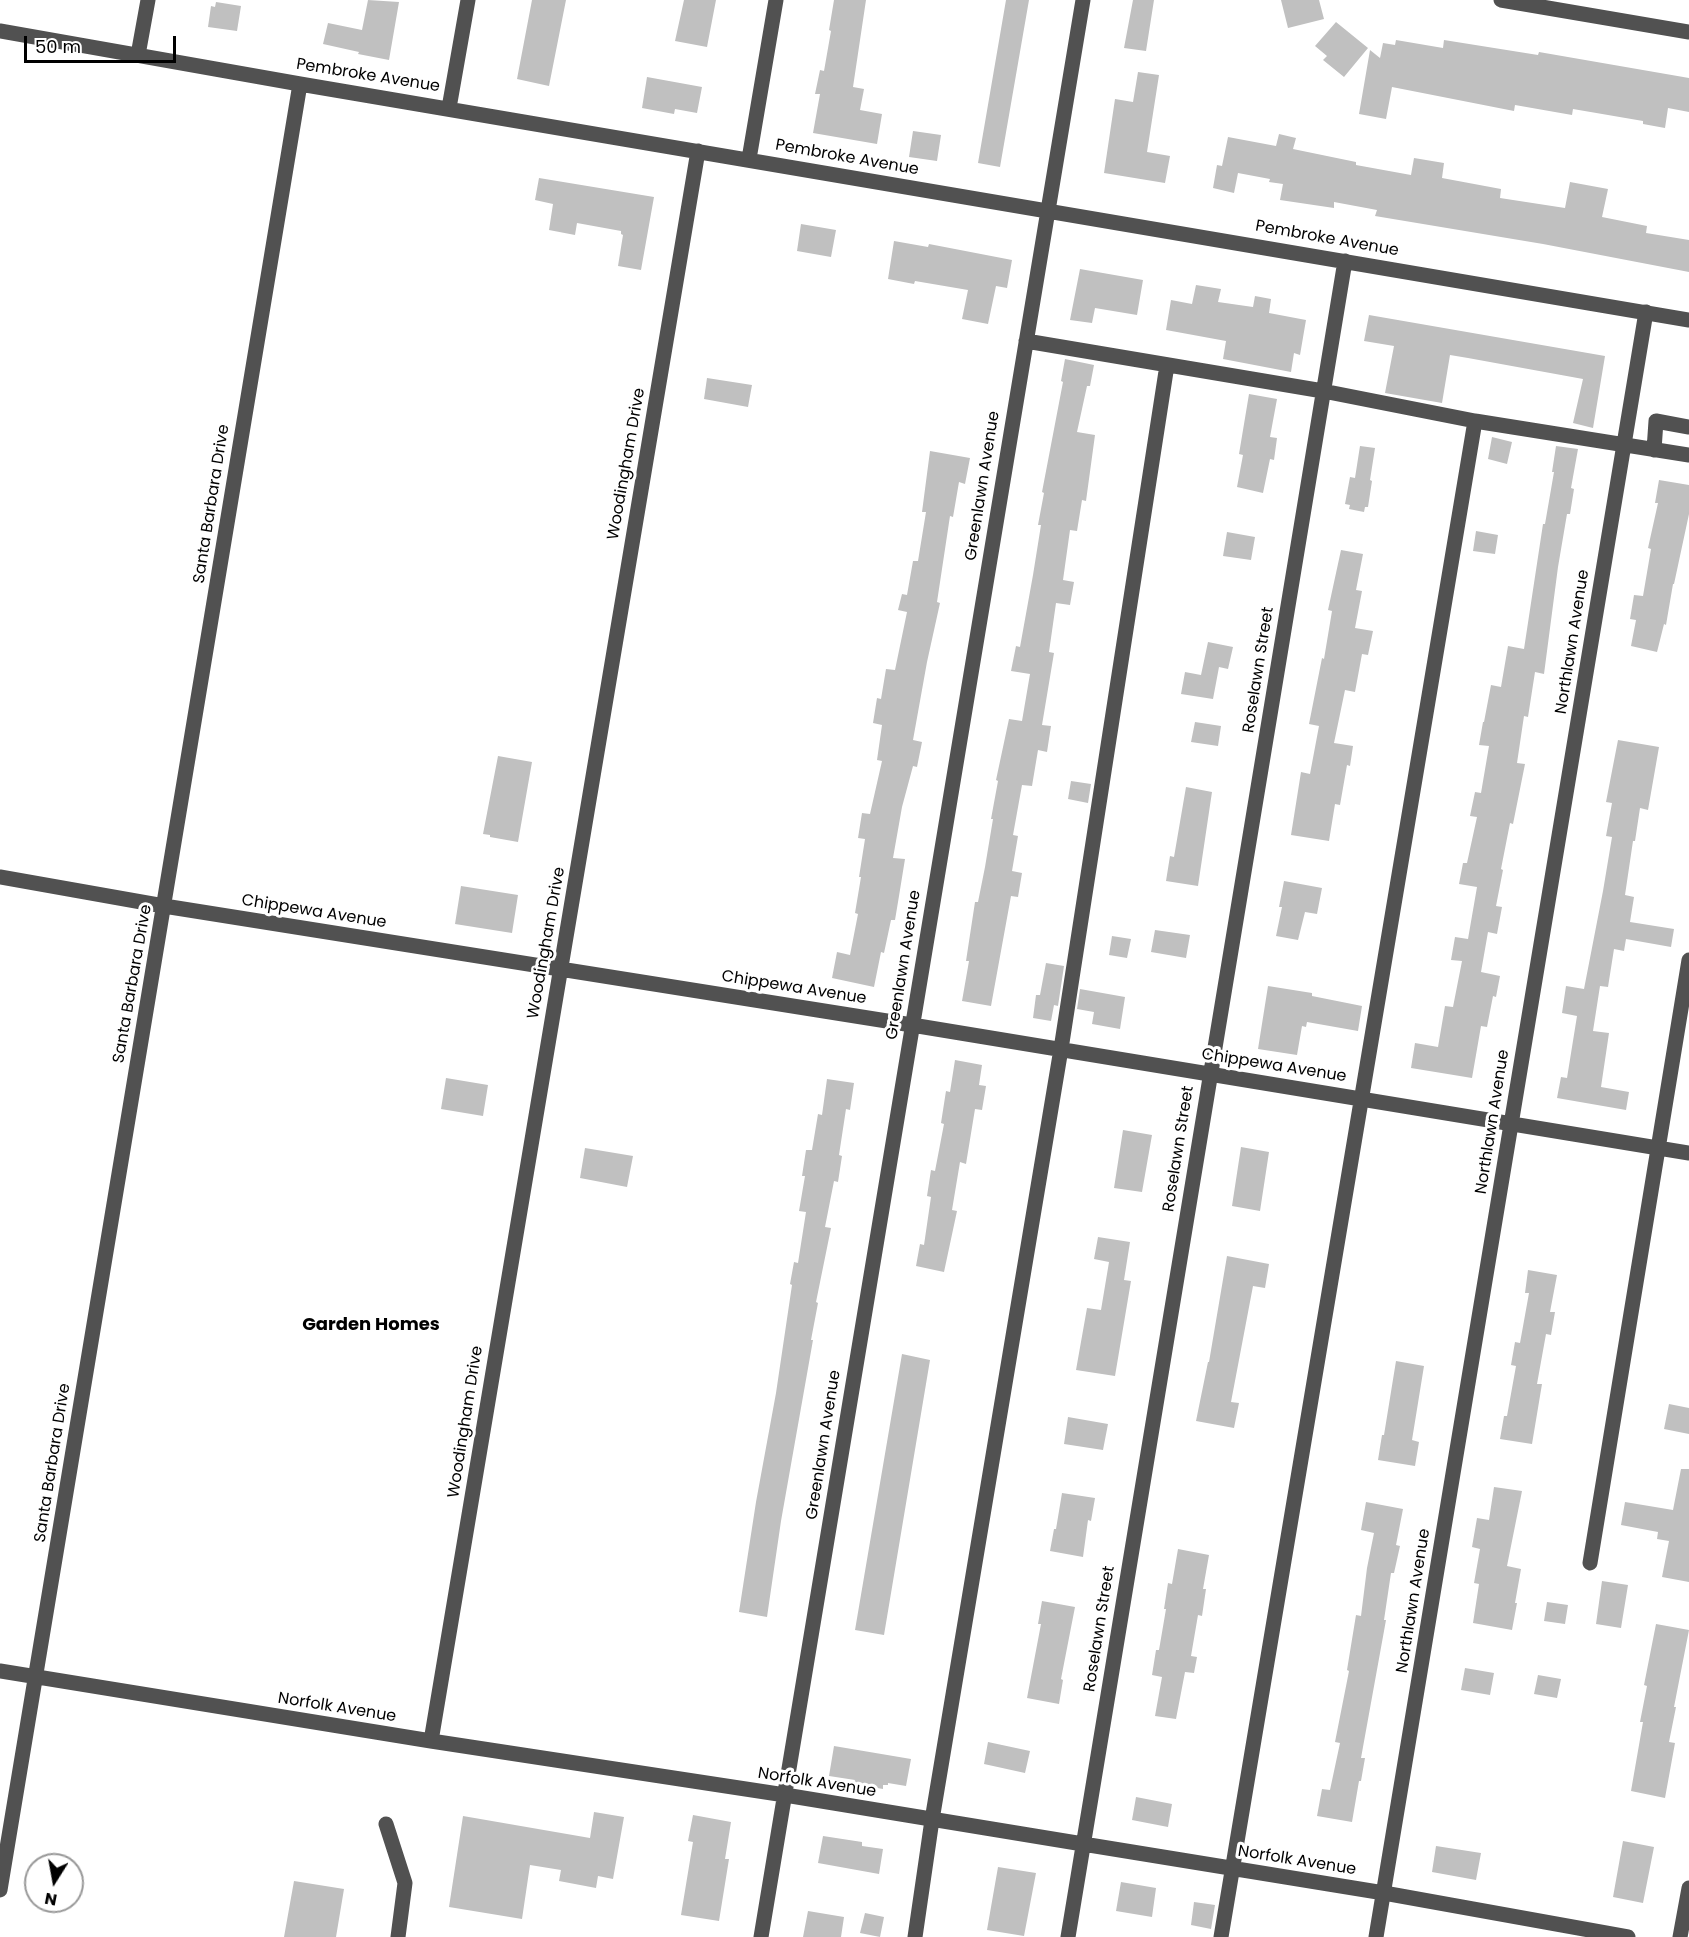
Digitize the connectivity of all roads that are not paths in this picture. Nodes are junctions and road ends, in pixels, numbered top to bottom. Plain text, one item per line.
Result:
1 (148, 0) edge
2 (468, 0) edge
3 (776, 0) edge
4 (1083, 0) edge
5 (1501, 0) edge
6 (1689, 30) edge
7 (0, 31) edge
8 (138, 55) junction
9 (300, 84) junction
10 (449, 108) junction
11 (698, 151) junction
12 (749, 159) junction
13 (1048, 210) junction
14 (1345, 261) junction
15 (1646, 312) junction
16 (1689, 320) edge
17 (1026, 341) junction
18 (1167, 365) junction
19 (1323, 391) junction
20 (1475, 421) junction
21 (1689, 427) edge
22 (1624, 446) junction
23 (1654, 450) junction
24 (1689, 455) edge
25 (0, 877) edge
26 (164, 906) junction
27 (1689, 960) edge
28 (560, 970) junction
29 (912, 1024) junction
30 (1061, 1049) junction
31 (1210, 1074) junction
32 (1362, 1099) junction
33 (1511, 1123) junction
34 (1659, 1148) junction
35 (1689, 1153) edge
36 (1590, 1563) dead end
37 (0, 1671) edge
38 (35, 1677) junction
39 (432, 1742) junction
40 (785, 1796) junction
41 (932, 1820) junction
42 (386, 1824) dead end
43 (1083, 1844) junction
44 (1232, 1869) junction
45 (1689, 1888) edge
46 (0, 1890) edge
47 (1384, 1893) junction
48 (398, 1937) edge
49 (762, 1937) edge
50 (915, 1937) edge
51 (1068, 1937) edge
52 (1221, 1937) edge
53 (1376, 1937) edge
54 (1628, 1937) edge
55 (1680, 1937) edge

1 - 8 street
2 - 10 street
3 - 12 street
4 - 13 street, Greenlawn Avenue
5 - 6 street
7 - 8 street, Pembroke Avenue
8 - 9 street, Pembroke Avenue
9 - 10 street, Pembroke Avenue
9 - 26 street, Santa Barbara Drive
10 - 11 street, Pembroke Avenue
11 - 12 street, Pembroke Avenue
11 - 28 street, Woodingham Drive
12 - 13 street, Pembroke Avenue
13 - 14 street, Pembroke Avenue
13 - 17 street, Greenlawn Avenue
14 - 15 street, Pembroke Avenue
14 - 19 street, Roselawn Street
15 - 16 street, Pembroke Avenue
15 - 22 street, Northlawn Avenue
17 - 18 street
17 - 29 street, Greenlawn Avenue
18 - 19 street
18 - 30 street
19 - 20 street
19 - 31 street, Roselawn Street
20 - 22 street
20 - 32 street
21 - 23 street
22 - 23 street
22 - 33 street, Northlawn Avenue
23 - 24 street
25 - 26 street, Chippewa Avenue
26 - 28 street, Chippewa Avenue
26 - 38 street, Santa Barbara Drive
27 - 34 street
28 - 29 street, Chippewa Avenue
28 - 39 street, Woodingham Drive
29 - 30 street, Chippewa Avenue
29 - 40 street, Greenlawn Avenue
30 - 31 street, Chippewa Avenue
30 - 41 street
31 - 32 street, Chippewa Avenue
31 - 43 street, Roselawn Street
32 - 33 street, Chippewa Avenue
32 - 44 street
33 - 34 street, Chippewa Avenue
33 - 47 street, Northlawn Avenue
34 - 35 street, Chippewa Avenue
34 - 36 street
37 - 38 street, Norfolk Avenue
38 - 39 street, Norfolk Avenue
38 - 46 street, Santa Barbara Drive
39 - 40 street, Norfolk Avenue
40 - 41 street, Norfolk Avenue
40 - 49 street, Greenlawn Avenue
41 - 43 street, Norfolk Avenue
41 - 50 street
42 - 48 street
43 - 44 street, Norfolk Avenue
43 - 51 street, Roselawn Street
44 - 47 street, Norfolk Avenue
44 - 52 street
45 - 55 street
47 - 53 street, Northlawn Avenue
47 - 54 street, Norfolk Avenue

